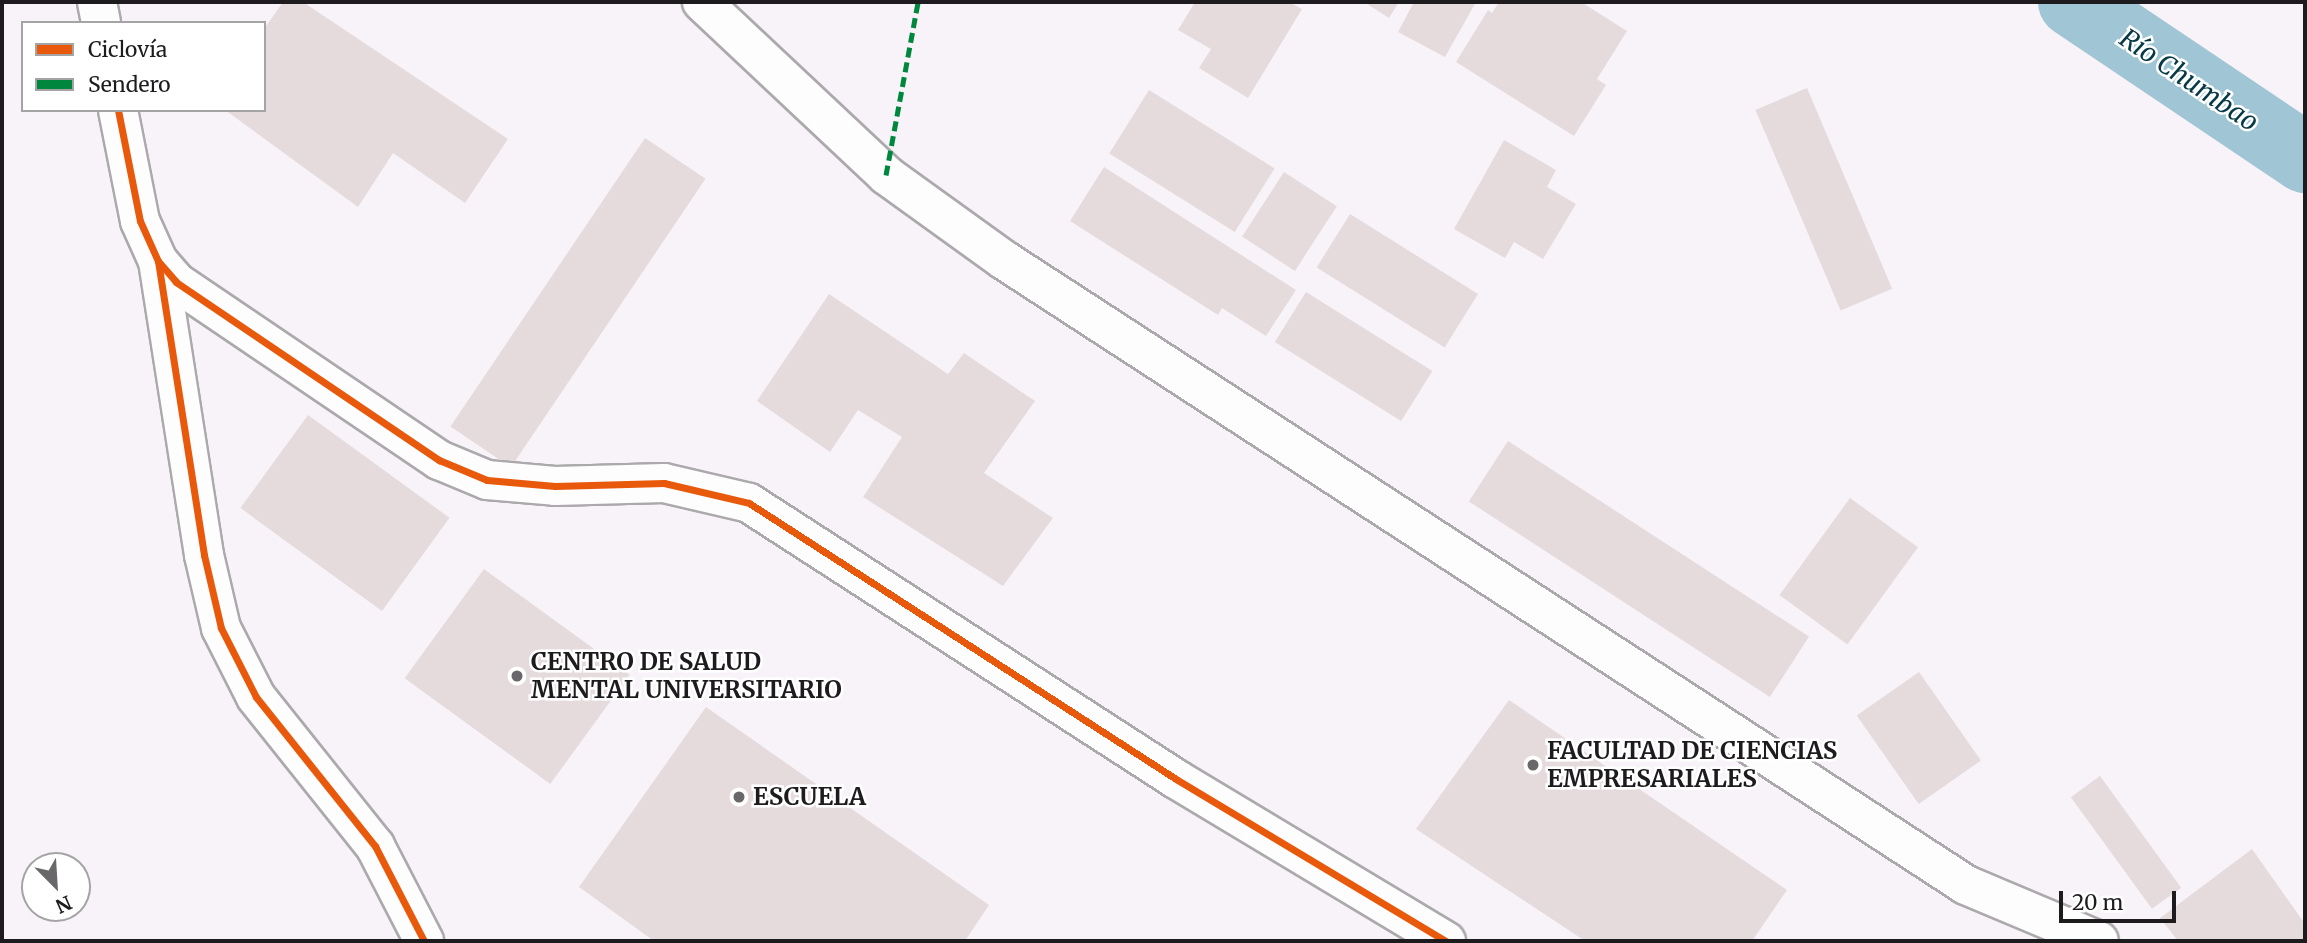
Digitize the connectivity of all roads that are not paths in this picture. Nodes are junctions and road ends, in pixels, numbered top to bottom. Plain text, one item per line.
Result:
1 (97, 2) edge
2 (702, 2) edge
3 (101, 21) edge
4 (118, 112) edge
5 (158, 261) junction
6 (424, 941) edge
7 (1446, 941) edge
8 (2098, 941) edge

1 - 3 street
2 - 8 street
4 - 5 street
5 - 6 street
5 - 7 street

